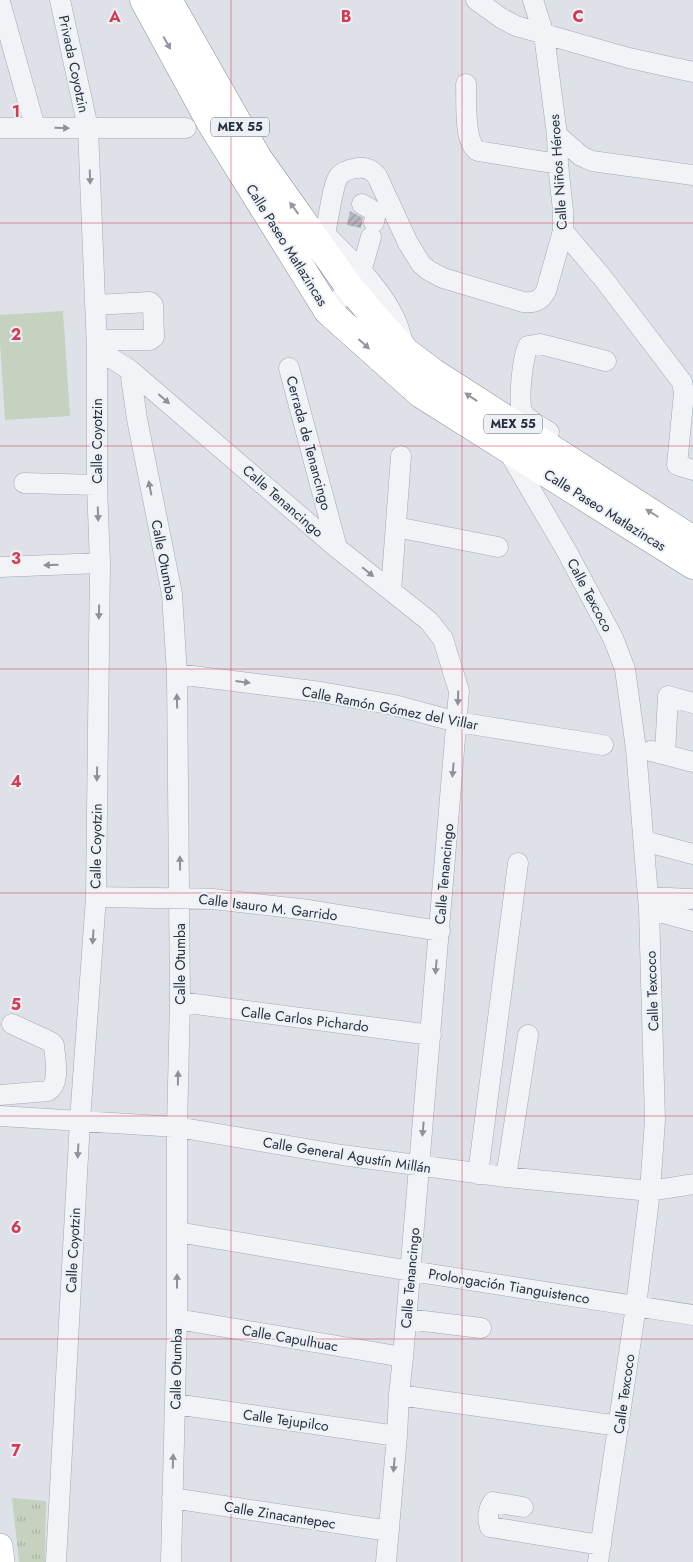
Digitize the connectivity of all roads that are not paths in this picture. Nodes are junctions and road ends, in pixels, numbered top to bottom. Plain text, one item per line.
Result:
1 (60, 0) edge
2 (144, 0) edge
3 (168, 0) edge
4 (476, 0) edge
5 (533, 0) edge
6 (0, 2) edge
7 (544, 35) junction
8 (692, 75) edge
9 (466, 84) dead end
10 (35, 127) junction
11 (0, 128) edge
12 (88, 128) junction
13 (186, 128) dead end
14 (557, 135) junction
15 (558, 164) junction
16 (693, 175) edge
17 (362, 204) dead end
18 (563, 231) junction
19 (324, 241) junction
20 (356, 280) junction
21 (96, 305) junction
22 (328, 311) junction
23 (97, 345) junction
24 (606, 360) dead end
25 (289, 368) dead end
26 (130, 370) junction
27 (506, 448) junction
28 (551, 450) junction
29 (400, 456) dead end
30 (685, 468) edge
31 (24, 483) dead end
32 (97, 485) junction
33 (396, 527) junction
34 (693, 540) edge
35 (498, 547) dead end
36 (337, 548) junction
37 (100, 563) junction
38 (693, 565) edge
39 (0, 567) edge
40 (391, 591) junction
41 (177, 674) junction
42 (693, 703) edge
43 (457, 722) junction
44 (603, 745) dead end
45 (636, 749) junction
46 (664, 754) junction
47 (693, 762) edge
48 (644, 841) junction
49 (693, 854) edge
50 (518, 863) dead end
51 (96, 897) junction
52 (180, 898) junction
53 (690, 900) dead end
54 (649, 903) junction
55 (693, 921) edge
56 (440, 931) junction
57 (180, 1002) junction
58 (12, 1024) dead end
59 (431, 1035) junction
60 (528, 1035) dead end
61 (0, 1095) edge
62 (0, 1116) edge
63 (80, 1120) junction
64 (177, 1127) junction
65 (420, 1166) junction
66 (478, 1174) junction
67 (506, 1177) junction
68 (693, 1184) edge
69 (650, 1190) junction
70 (177, 1232) junction
71 (411, 1271) junction
72 (636, 1306) junction
73 (693, 1315) edge
74 (177, 1319) junction
75 (407, 1319) junction
76 (482, 1328) dead end
77 (404, 1358) junction
78 (399, 1395) junction
79 (175, 1404) junction
80 (619, 1426) junction
81 (397, 1436) junction
82 (172, 1498) junction
83 (523, 1507) dead end
84 (389, 1531) junction
85 (0, 1546) edge
86 (600, 1553) edge
87 (2, 1562) edge
88 (56, 1562) edge
89 (171, 1562) edge
90 (386, 1562) edge

1 - 12 street, Privada Coyotzin
2 -> 22 highway, Calle Paseo Matlazincas / MEX 55
19 -> 3 highway, Calle Paseo Matlazincas / MEX 55
4 - 7 street
5 - 7 street, Calle Niños Héroes
6 - 10 street
7 - 8 street
7 - 14 street, Calle Niños Héroes
9 - 15 street
10 - 11 street
10 -> 12 street
12 - 13 street
12 -> 21 street, Calle Coyotzin
14 - 15 street, Calle Niños Héroes
14 - 16 street
15 - 18 street, Calle Niños Héroes
17 - 20 street
18 - 19 street, Calle Niños Héroes
18 - 30 street
19 - 20 highway, Calle Paseo Matlazincas / MEX 55
20 - 22 street
28 -> 20 highway, Calle Paseo Matlazincas / MEX 55
21 - 23 street, Calle Coyotzin
21 - 23 street
22 -> 27 highway, Calle Paseo Matlazincas / MEX 55
23 - 26 street, Calle Tenancingo
23 - 32 street, Calle Coyotzin
24 - 28 street
25 - 36 street, Cerrada de Tenancingo
26 -> 36 street, Calle Tenancingo
41 -> 26 street, Calle Otumba
27 - 38 highway, Calle Paseo Matlazincas / MEX 55
27 - 45 street, Calle Texcoco
34 -> 28 highway, Calle Paseo Matlazincas / MEX 55
29 - 33 street
31 - 32 street
32 -> 37 street, Calle Coyotzin
33 - 35 street
33 - 40 street
36 -> 40 street, Calle Tenancingo
37 -> 39 street
37 -> 51 street, Calle Coyotzin
40 -> 43 street, Calle Tenancingo
41 -> 43 street, Calle Ramón Gómez del Villar
52 -> 41 street, Calle Otumba
42 - 46 street
43 - 44 street, Calle Ramón Gómez del Villar
43 -> 56 street, Calle Tenancingo
45 - 46 street
45 - 48 street, Calle Texcoco
46 - 47 street
48 - 49 street
48 - 54 street, Calle Texcoco
50 - 66 street
51 - 52 street, Calle Isauro M. Garrido
51 -> 63 street, Calle Coyotzin
52 - 56 street, Calle Isauro M. Garrido
52 - 57 street, Calle Otumba
53 - 54 street
54 - 55 street
54 - 69 street, Calle Texcoco
56 -> 59 street, Calle Tenancingo
57 - 59 street, Calle Carlos Pichardo
64 -> 57 street, Calle Otumba
58 - 61 street
59 -> 65 street, Calle Tenancingo
60 - 67 street
62 - 63 street, Calle General Agustín Millán
63 - 64 street, Calle General Agustín Millán
63 -> 88 street, Calle Coyotzin
64 - 65 street, Calle General Agustín Millán
64 - 70 street, Calle Otumba
65 - 66 street, Calle General Agustín Millán
65 - 71 street, Calle Tenancingo
66 - 67 street, Calle General Agustín Millán
67 - 69 street, Calle General Agustín Millán
68 - 69 street, Calle General Agustín Millán
69 - 72 street, Calle Texcoco
70 - 71 street, Prolongación Tianguistenco
74 -> 70 street, Calle Otumba
71 - 72 street, Prolongación Tianguistenco
71 - 75 street, Calle Tenancingo
72 - 73 street, Prolongación Tianguistenco
72 - 80 street, Calle Texcoco
74 - 77 street, Calle Capulhuac
74 - 79 street, Calle Otumba
75 - 76 street
75 - 77 street, Calle Tenancingo
77 - 78 street, Calle Tenancingo
78 - 80 street
78 - 81 street, Calle Tenancingo
79 - 81 street, Calle Tejupilco
82 -> 79 street, Calle Otumba
80 - 86 street, Calle Texcoco
81 -> 84 street, Calle Tenancingo
82 - 84 street, Calle Zinacantepec
82 - 89 street, Calle Otumba
83 - 86 street
84 - 90 street, Calle Tenancingo
85 - 87 main road

